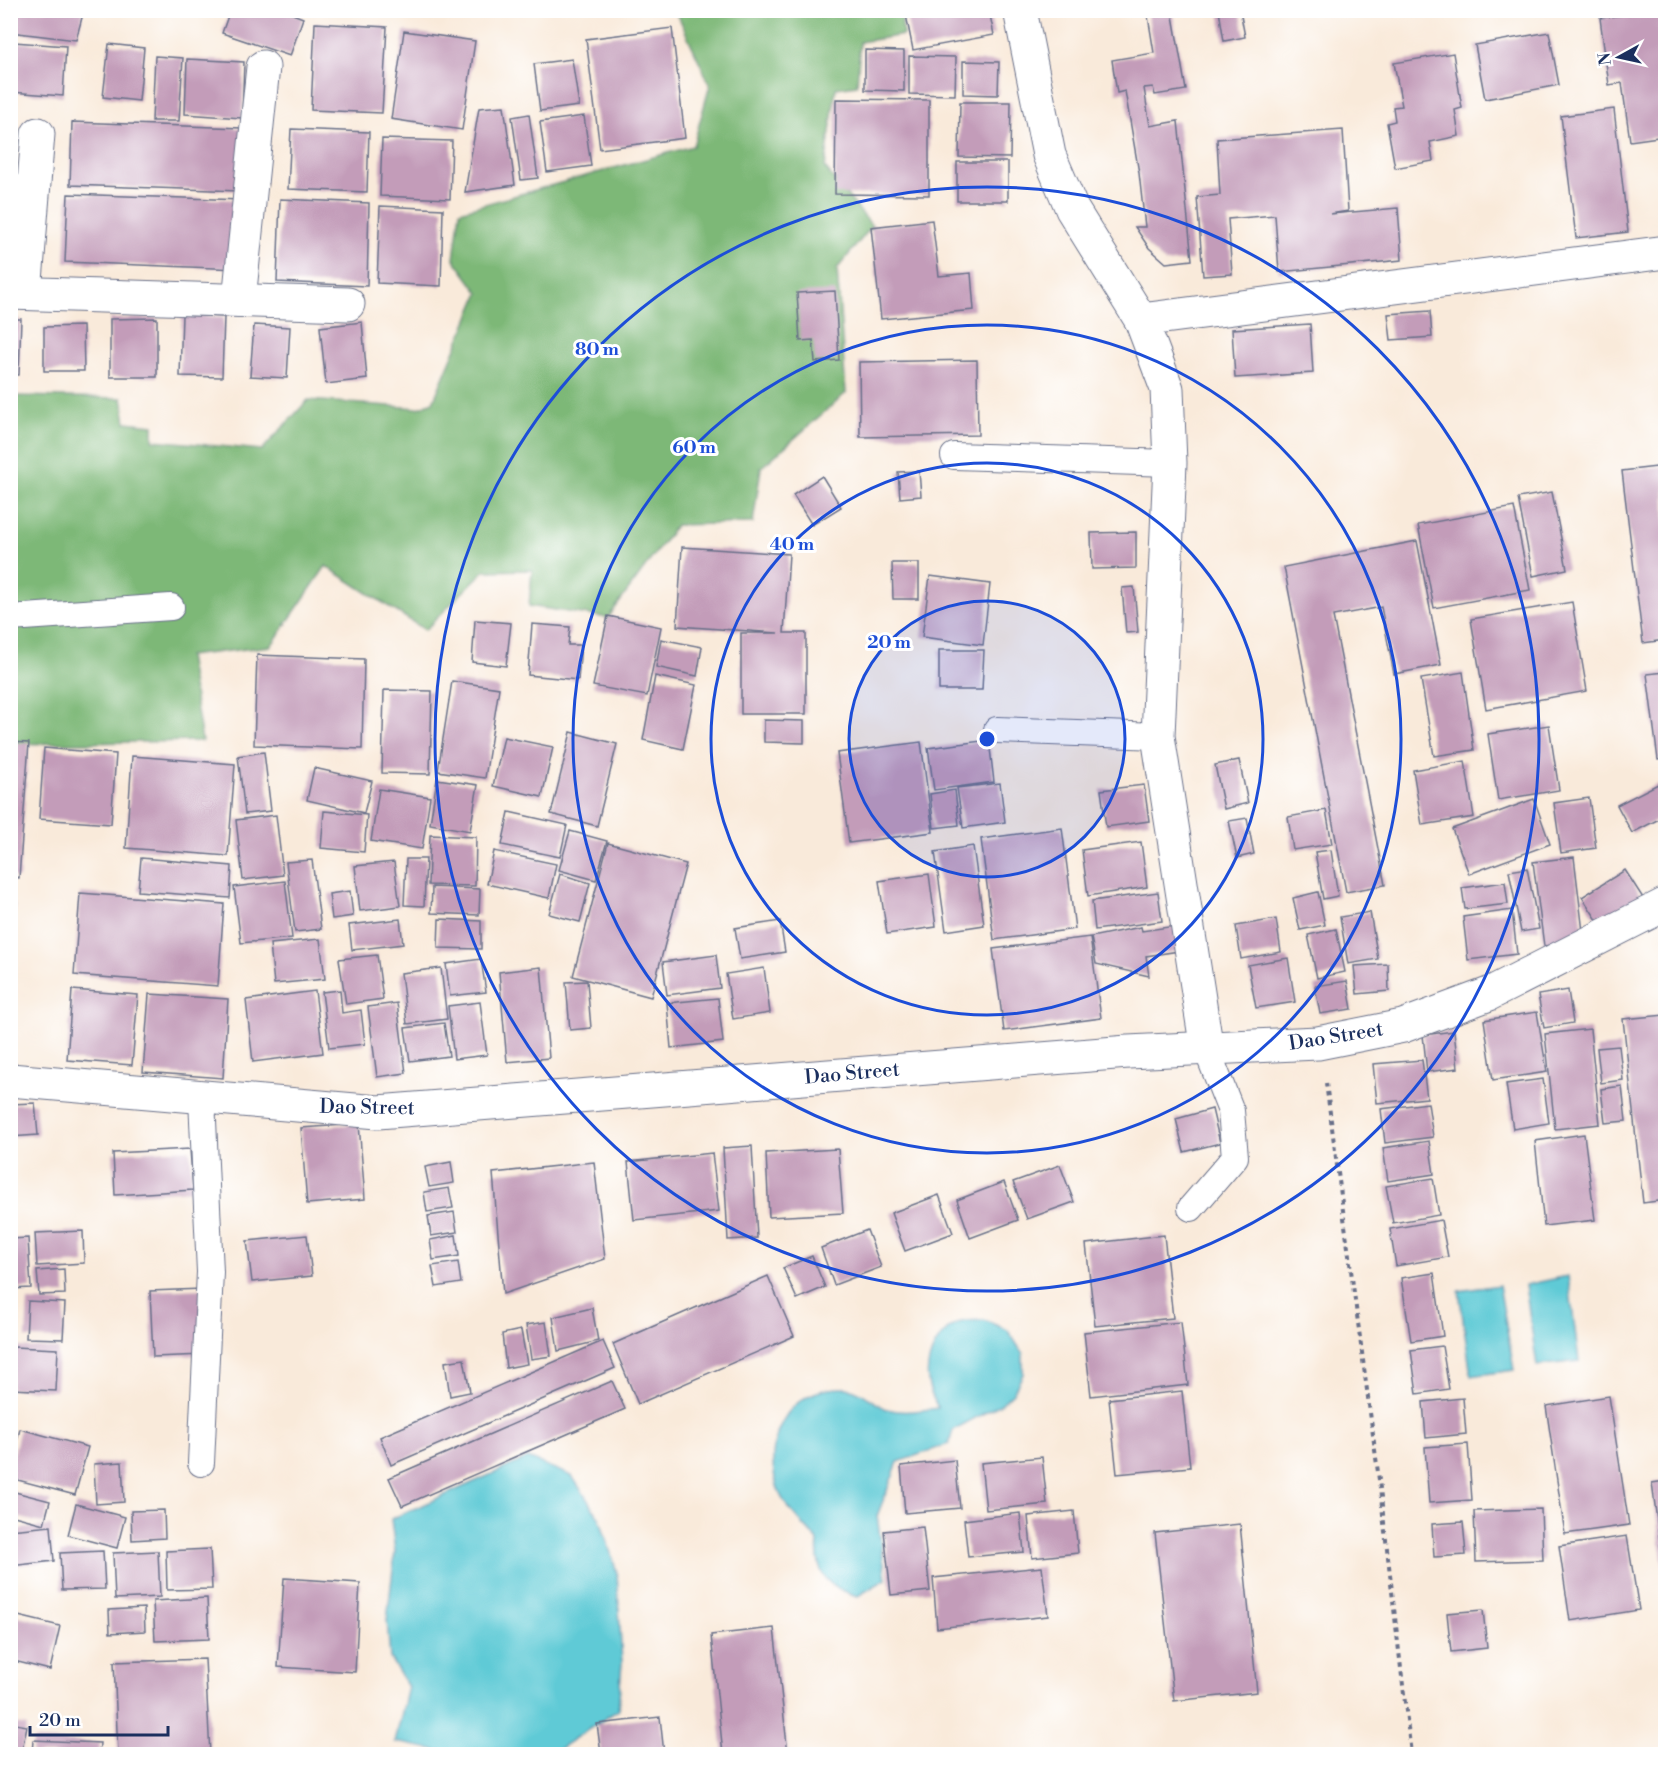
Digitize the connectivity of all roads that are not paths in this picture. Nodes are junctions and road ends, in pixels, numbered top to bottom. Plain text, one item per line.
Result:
1 (1020, 10) edge
2 (263, 67) dead end
3 (38, 134) dead end
4 (1665, 252) edge
5 (18, 293) edge
6 (239, 300) junction
7 (348, 304) dead end
8 (1141, 320) junction
9 (954, 456) dead end
10 (1170, 463) junction
11 (171, 607) dead end
12 (10, 618) edge
13 (997, 730) dead end
14 (1158, 736) junction
15 (1665, 904) edge
16 (1207, 1050) junction
17 (10, 1080) edge
18 (202, 1099) junction
19 (1191, 1208) dead end
20 (201, 1463) dead end

1 - 8 street
2 - 6 street
3 - 5 street
4 - 8 street
5 - 6 street
6 - 7 street
8 - 10 street
9 - 10 lane
10 - 14 street
11 - 12 lane
13 - 14 lane
14 - 16 street
15 - 16 street, Dao Street
16 - 18 street, Dao Street
16 - 19 lane
17 - 18 street, Dao Street
18 - 20 lane

